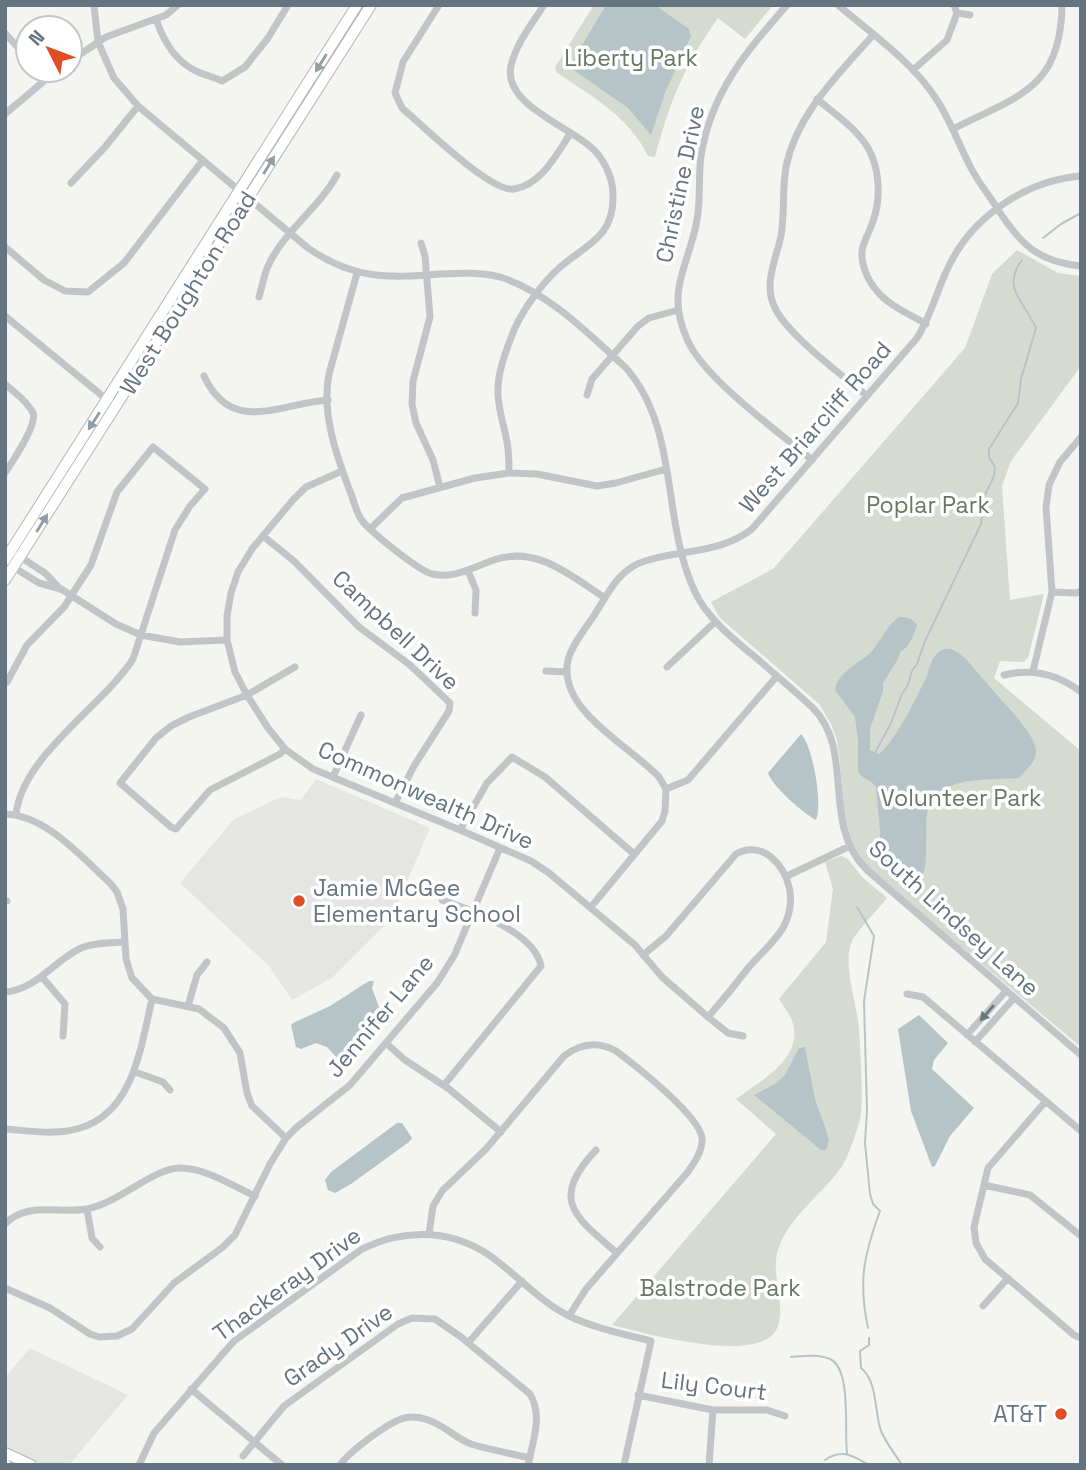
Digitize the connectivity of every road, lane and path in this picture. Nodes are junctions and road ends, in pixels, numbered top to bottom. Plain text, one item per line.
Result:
1 (94, 5) edge
2 (178, 5) edge
3 (288, 5) edge
4 (357, 5) edge
5 (371, 5) edge
6 (439, 5) edge
7 (544, 5) edge
8 (787, 5) edge
9 (838, 5) edge
10 (1062, 5) edge
11 (956, 9) edge
12 (970, 15) dead end
13 (156, 19) junction
14 (873, 34) junction
15 (99, 42) junction
16 (84, 52) edge
17 (913, 70) junction
18 (38, 84) edge
19 (817, 99) junction
20 (138, 106) junction
21 (5, 114) edge
22 (953, 129) junction
23 (570, 134) junction
24 (203, 160) junction
25 (337, 175) dead end
26 (1081, 176) edge
27 (71, 183) dead end
28 (244, 194) junction
29 (997, 208) junction
30 (291, 234) junction
31 (421, 243) dead end
32 (5, 247) edge
33 (1081, 266) edge
34 (357, 273) junction
35 (428, 275) junction
36 (537, 293) junction
37 (259, 297) dead end
38 (678, 310) junction
39 (5, 316) edge
40 (926, 324) junction
41 (612, 355) junction
42 (204, 376) dead end
43 (5, 384) edge
44 (587, 395) dead end
45 (867, 396) junction
46 (328, 400) junction
47 (111, 405) junction
48 (1081, 438) edge
49 (812, 460) junction
50 (666, 469) junction
51 (342, 471) junction
52 (5, 473) edge
53 (509, 473) junction
54 (440, 487) junction
55 (371, 528) junction
56 (263, 536) junction
57 (12, 551) edge
58 (683, 554) junction
59 (8, 563) edge
60 (468, 571) junction
61 (5, 580) edge
62 (61, 589) junction
63 (1081, 591) edge
64 (1052, 592) junction
65 (72, 596) junction
66 (605, 598) junction
67 (475, 614) dead end
68 (715, 622) junction
69 (141, 635) junction
70 (227, 640) junction
71 (295, 667) dead end
72 (667, 667) dead end
73 (546, 671) dead end
74 (1033, 671) junction
75 (566, 672) junction
76 (1004, 675) dead end
77 (777, 676) junction
78 (7, 682) dead end
79 (1081, 692) edge
80 (247, 695) junction
81 (361, 715) dead end
82 (285, 749) junction
83 (333, 778) junction
84 (666, 789) junction
85 (396, 803) junction
86 (5, 814) edge
87 (16, 814) junction
88 (460, 830) junction
89 (848, 847) junction
90 (500, 848) junction
91 (634, 854) junction
92 (787, 876) junction
93 (442, 900) dead end
94 (591, 907) junction
95 (475, 911) junction
96 (125, 942) junction
97 (643, 955) junction
98 (207, 962) dead end
99 (42, 977) junction
100 (1006, 990) junction
101 (5, 992) edge
102 (908, 994) dead end
103 (1014, 998) junction
104 (152, 999) junction
105 (188, 1006) junction
106 (708, 1017) junction
107 (590, 1035) dead end
108 (967, 1035) junction
109 (63, 1036) dead end
110 (743, 1036) dead end
111 (975, 1041) junction
112 (386, 1043) junction
113 (591, 1044) junction
114 (1081, 1055) edge
115 (135, 1072) junction
116 (444, 1085) junction
117 (170, 1090) dead end
118 (1045, 1102) junction
119 (5, 1129) edge
120 (501, 1132) junction
121 (1081, 1132) edge
122 (286, 1138) junction
123 (596, 1150) dead end
124 (984, 1185) junction
125 (256, 1196) junction
126 (86, 1209) junction
127 (5, 1224) edge
128 (429, 1234) junction
129 (1081, 1236) edge
130 (100, 1247) dead end
131 (617, 1254) junction
132 (1008, 1278) junction
133 (522, 1281) junction
134 (5, 1288) edge
135 (983, 1306) dead end
136 (569, 1316) junction
137 (1081, 1338) edge
138 (468, 1343) junction
139 (191, 1389) junction
140 (638, 1395) junction
141 (713, 1410) junction
142 (785, 1416) dead end
143 (254, 1441) junction
144 (5, 1452) edge
145 (243, 1455) dead end
146 (529, 1461) edge
147 (31, 1465) edge
148 (139, 1465) edge
149 (282, 1465) edge
150 (340, 1465) edge
151 (624, 1465) edge
152 (709, 1465) edge

1 - 15 street, South Lindsey Lane
2 - 13 street
3 - 13 street
4 -> 28 main road, West Boughton Road
28 -> 5 main road, West Boughton Road
6 - 23 street
7 - 23 street
8 - 38 street, Christine Drive
9 - 14 street
10 - 22 street
11 - 12 street
11 - 17 street
13 - 15 street
14 - 17 street
14 - 19 street
15 - 16 street
15 - 20 street, South Lindsey Lane
17 - 22 street
18 - 21 street
19 - 40 street
19 - 45 street
20 - 24 street, South Lindsey Lane
20 - 27 street
22 - 29 street
23 - 36 street
24 - 28 street, South Lindsey Lane
24 - 32 street
25 - 30 street
26 - 29 street, West Briarcliff Road
28 - 30 street, South Lindsey Lane
28 - 47 main road, West Boughton Road
29 - 33 street
29 - 40 street, West Briarcliff Road
30 - 34 street, South Lindsey Lane
30 - 37 street
31 - 35 street
34 - 35 street, South Lindsey Lane
34 - 46 street
35 - 36 street, South Lindsey Lane
35 - 54 street
36 - 41 street, South Lindsey Lane
36 - 53 street
38 - 41 street
38 - 49 street
39 - 47 street
40 - 45 street, West Briarcliff Road
41 - 44 street
41 - 50 street, South Lindsey Lane
42 - 46 street
43 - 52 street
45 - 49 street, West Briarcliff Road
46 - 51 street
47 - 57 main road, West Boughton Road
48 - 64 street
49 - 58 street, West Briarcliff Road
50 - 53 street
50 - 58 street, South Lindsey Lane
51 - 55 street
51 - 56 street, Commonwealth Drive
53 - 54 street
54 - 55 street
55 - 60 street
56 - 70 street, Commonwealth Drive
56 - 85 street, Campbell Drive
57 - 59 main road, West Boughton Road
57 - 62 street
58 - 66 street, West Briarcliff Road
58 - 68 street, South Lindsey Lane
59 - 61 main road, West Boughton Road
59 - 62 street
60 - 66 street
60 - 67 street
62 - 65 street
63 - 64 street
64 - 74 street
65 - 69 street
65 - 69 street
65 - 78 street
66 - 75 street, West Briarcliff Road
68 - 72 street
68 - 77 street, South Lindsey Lane
69 - 70 street
69 - 87 street
70 - 80 street, Commonwealth Drive
71 - 80 street
73 - 75 street
74 - 76 street
74 - 79 street
75 - 84 street
77 - 84 street
77 - 89 street, South Lindsey Lane
80 - 82 street, Commonwealth Drive
80 - 82 street
81 - 83 street
82 - 83 street, Commonwealth Drive
83 - 85 street, Commonwealth Drive
84 - 91 street
85 - 88 street, Commonwealth Drive
86 - 87 street
87 - 96 street
88 - 90 street, Commonwealth Drive
88 - 91 street
89 - 92 street
89 - 100 street, South Lindsey Lane
90 - 94 street, Commonwealth Drive
90 - 95 street, Jennifer Lane
91 - 94 street
92 - 97 street
92 - 106 street
93 - 95 street
94 - 97 street, Commonwealth Drive
95 - 112 street, Jennifer Lane
95 - 116 street
96 - 99 street
96 - 104 street
97 - 106 street, Commonwealth Drive
98 - 105 street
99 - 101 street
99 - 109 street
100 - 103 street, South Lindsey Lane
100 -> 108 street
102 - 108 street
103 - 111 street
103 - 114 street, South Lindsey Lane
104 - 105 street
104 - 115 street
105 - 122 street
106 - 110 street, Commonwealth Drive
107 - 113 street
108 - 111 street
111 - 118 street
112 - 116 street
112 - 122 street, Jennifer Lane
113 - 120 street
113 - 131 street
115 - 117 street
115 - 119 street
116 - 120 street
118 - 121 street
118 - 124 street
120 - 128 street
122 - 125 street, Jennifer Lane
123 - 131 street
124 - 129 street
124 - 132 street
125 - 126 street
125 - 134 street, Jennifer Lane
126 - 127 street
126 - 130 street
128 - 133 street, Thackeray Drive
128 - 139 street, Thackeray Drive
131 - 136 street
132 - 135 street
132 - 137 street
133 - 136 street, Thackeray Drive
133 - 138 street
136 - 140 street, Thackeray Drive
138 - 143 street, Grady Drive
138 - 146 street, Grady Drive
139 - 143 street
139 - 148 street, Thackeray Drive
140 - 141 street, Lily Court
140 - 151 street
141 - 142 street, Lily Court
141 - 152 street
143 - 145 street, Grady Drive
143 - 149 street
144 - 147 main road
146 - 150 street

